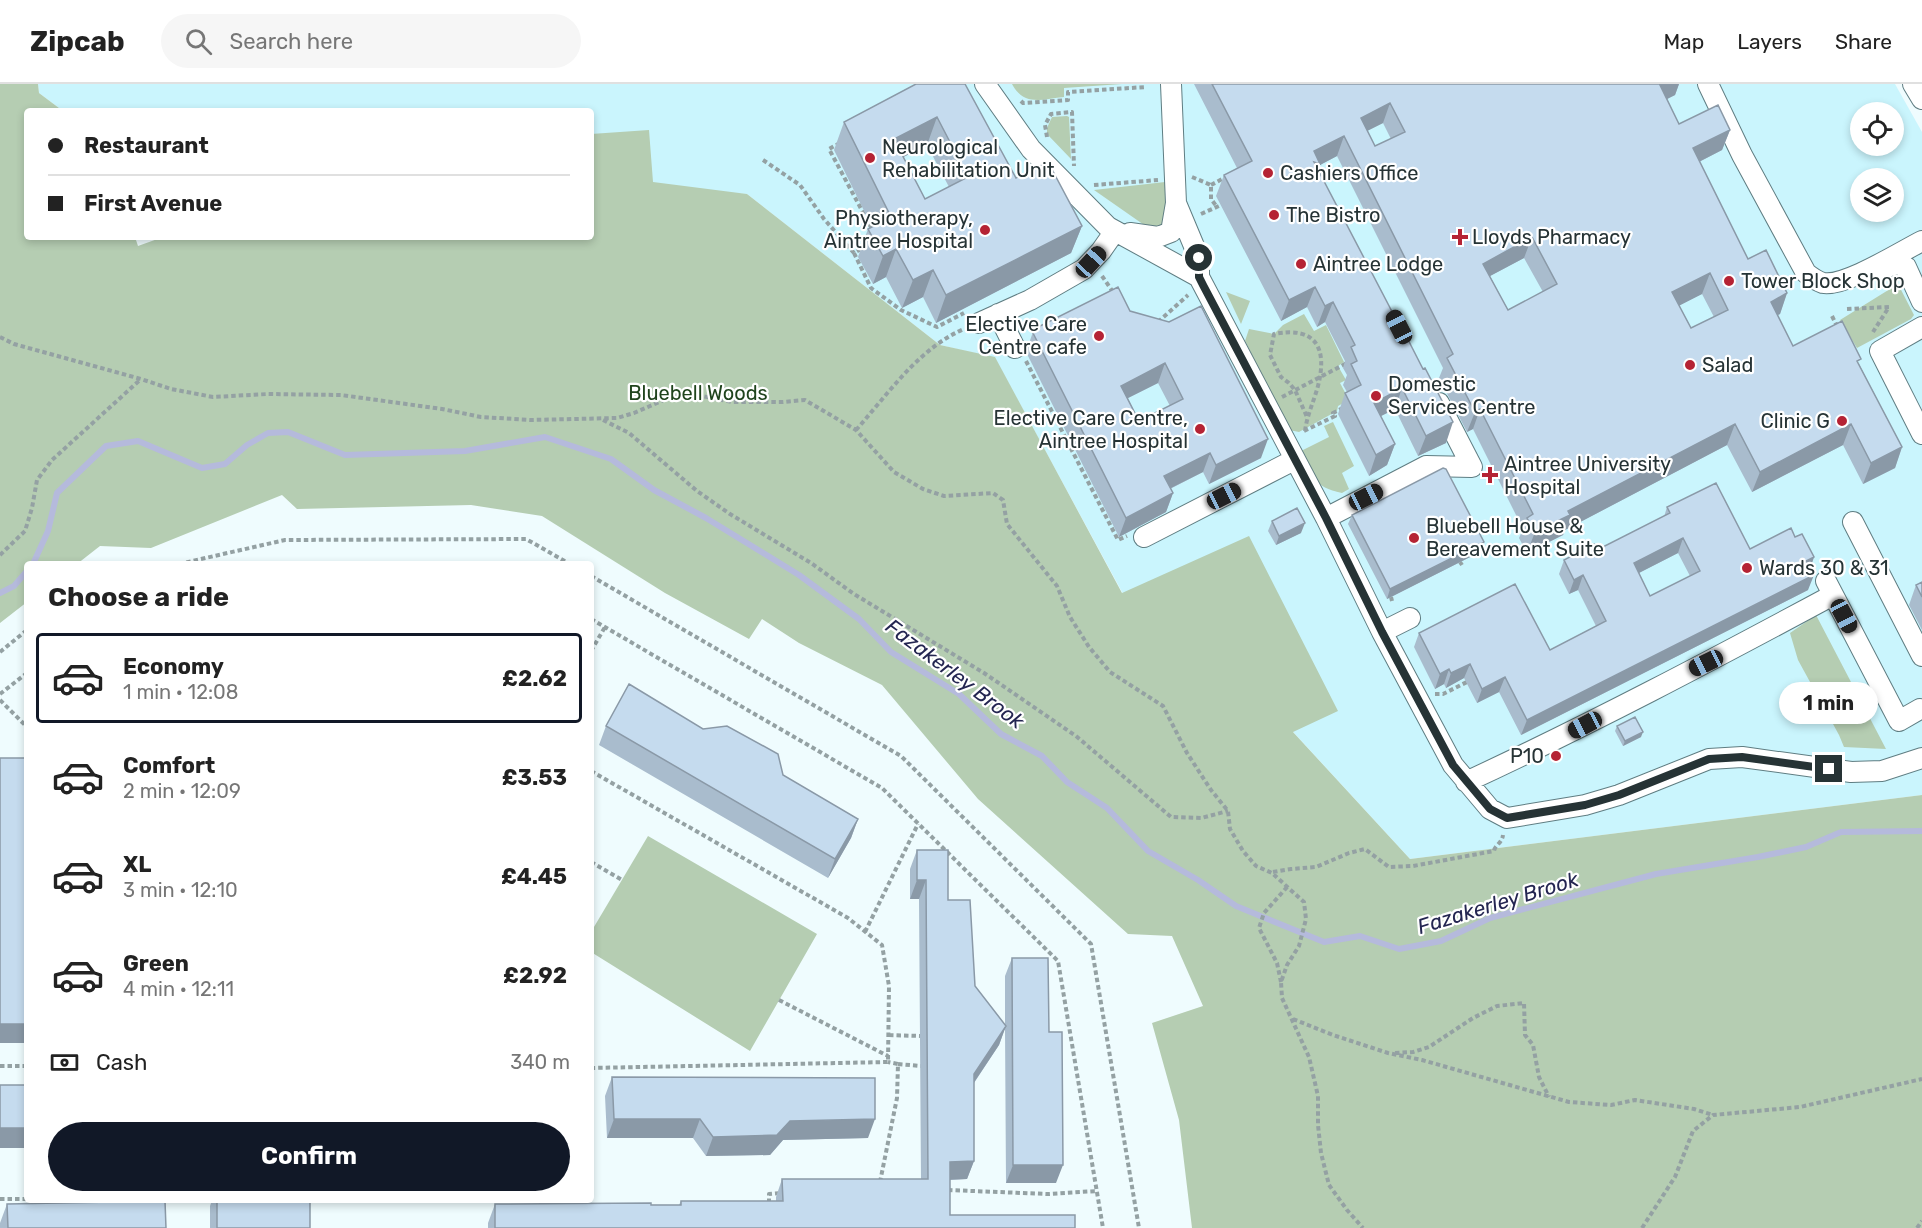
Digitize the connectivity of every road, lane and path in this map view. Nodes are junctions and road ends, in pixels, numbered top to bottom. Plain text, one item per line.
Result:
1 (986, 84) edge
2 (1171, 84) edge
3 (1708, 84) edge
4 (1913, 84) edge
5 (1146, 87) dead end
6 (1019, 98) dead end
7 (1922, 99) edge
8 (850, 138) edge
9 (1053, 144) dead end
10 (1067, 159) dead end
11 (763, 160) dead end
12 (1074, 167) junction
13 (1081, 173) dead end
14 (1227, 177) edge
15 (1175, 178) junction
16 (1088, 180) dead end
17 (1210, 185) junction
18 (1176, 203) junction
19 (1200, 214) dead end
20 (1112, 229) junction
21 (1187, 230) junction
22 (878, 240) edge
23 (1922, 241) edge
24 (870, 244) edge
25 (854, 253) junction
26 (1173, 263) junction
27 (1097, 269) dead end
28 (1856, 275) junction
29 (1197, 283) junction
30 (1117, 298) edge
31 (1922, 302) edge
32 (1847, 309) dead end
33 (998, 314) junction
34 (1832, 316) dead end
35 (979, 323) junction
36 (1152, 328) edge
37 (1920, 333) edge
38 (1841, 334) edge
39 (1871, 334) dead end
40 (0, 337) edge
41 (1019, 350) joint
42 (1348, 363) dead end
43 (1320, 377) junction
44 (141, 379) junction
45 (1429, 384) edge
46 (1294, 390) junction
47 (1276, 400) dead end
48 (1353, 403) edge
49 (1307, 417) junction
50 (602, 420) junction
51 (856, 430) junction
52 (1305, 431) junction
53 (1922, 434) edge
54 (1295, 435) dead end
55 (1294, 460) junction
56 (1326, 518) junction
57 (1853, 522) dead end
58 (1136, 536) joint
59 (0, 555) edge
60 (192, 561) edge
61 (565, 561) edge
62 (594, 578) edge
63 (1410, 618) dead end
64 (594, 621) edge
65 (605, 627) junction
66 (24, 632) edge
67 (1382, 632) junction
68 (594, 646) edge
69 (0, 652) edge
70 (1922, 656) edge
71 (24, 675) edge
72 (1470, 680) edge
73 (1429, 690) dead end
74 (0, 694) edge
75 (0, 700) edge
76 (1920, 709) dead end
77 (24, 724) edge
78 (1922, 758) edge
79 (594, 773) edge
80 (1466, 782) junction
81 (1228, 811) junction
82 (1507, 818) junction
83 (918, 824) junction
84 (594, 864) edge
85 (1272, 873) junction
86 (622, 880) dead end
87 (1288, 886) junction
88 (865, 932) junction
89 (1281, 982) junction
90 (780, 1000) dead end
91 (1292, 1018) junction
92 (889, 1035) junction
93 (920, 1036) dead end
94 (1388, 1053) junction
95 (888, 1056) junction
96 (888, 1062) junction
97 (898, 1064) junction
98 (0, 1066) edge
99 (24, 1066) edge
100 (921, 1066) dead end
101 (594, 1068) edge
102 (1922, 1079) edge
103 (1549, 1097) junction
104 (1713, 1115) junction
105 (878, 1189) edge
106 (943, 1190) edge
107 (1097, 1191) junction
108 (791, 1193) edge
109 (0, 1199) edge
110 (24, 1199) edge
111 (769, 1205) edge
112 (1922, 1221) edge
113 (1103, 1228) edge
114 (1139, 1228) edge
115 (1363, 1228) edge
116 (1642, 1228) edge
117 (1917, 1228) edge

1 - 20 street
2 - 15 street
3 - 28 street
4 - 7 street
5 - 6 path
8 - 22 path
9 - 12 path
10 - 12 path
11 - 25 path
12 - 13 path
14 - 17 path
15 - 16 path
15 - 17 path
15 - 18 street
17 - 19 path
18 - 20 street
18 - 21 street
20 - 26 street
20 - 33 street
21 - 26 street
21 - 29 street
23 - 28 street
24 - 25 path
25 - 35 path
26 - 29 street
27 - 30 path
28 - 31 street
29 - 36 path
29 - 55 street
32 - 39 path
33 - 35 street
33 - 41 street
34 - 38 path
35 - 51 path
37 - 53 street
40 - 44 path
41 - 58 path
42 - 43 path
43 - 46 path
43 - 46 path
43 - 49 path
44 - 50 path
44 - 59 path
45 - 56 street
46 - 47 path
46 - 49 path
48 - 52 path
49 - 52 path
50 - 51 path
50 - 81 path
51 - 81 path
52 - 54 path
55 - 56 street
55 - 58 street
56 - 67 street
57 - 70 street
60 - 61 path
62 - 114 path
63 - 67 street
64 - 65 path
65 - 68 path
65 - 83 path
66 - 69 path
67 - 80 street
71 - 74 path
72 - 73 path
75 - 77 path
76 - 80 street
78 - 82 street
79 - 88 path
80 - 82 street
81 - 85 path
82 - 85 path
83 - 88 path
83 - 107 path
84 - 86 path
85 - 87 path
87 - 89 path
87 - 89 path
88 - 92 path
89 - 91 path
90 - 95 path
91 - 94 path
91 - 115 path
92 - 93 path
92 - 95 path
94 - 103 path
94 - 103 path
95 - 96 path
96 - 97 path
96 - 101 path
97 - 100 path
97 - 105 path
98 - 99 path
102 - 104 path
103 - 104 path
104 - 116 path
106 - 107 path
107 - 113 path
108 - 111 path
109 - 110 path
112 - 117 path

